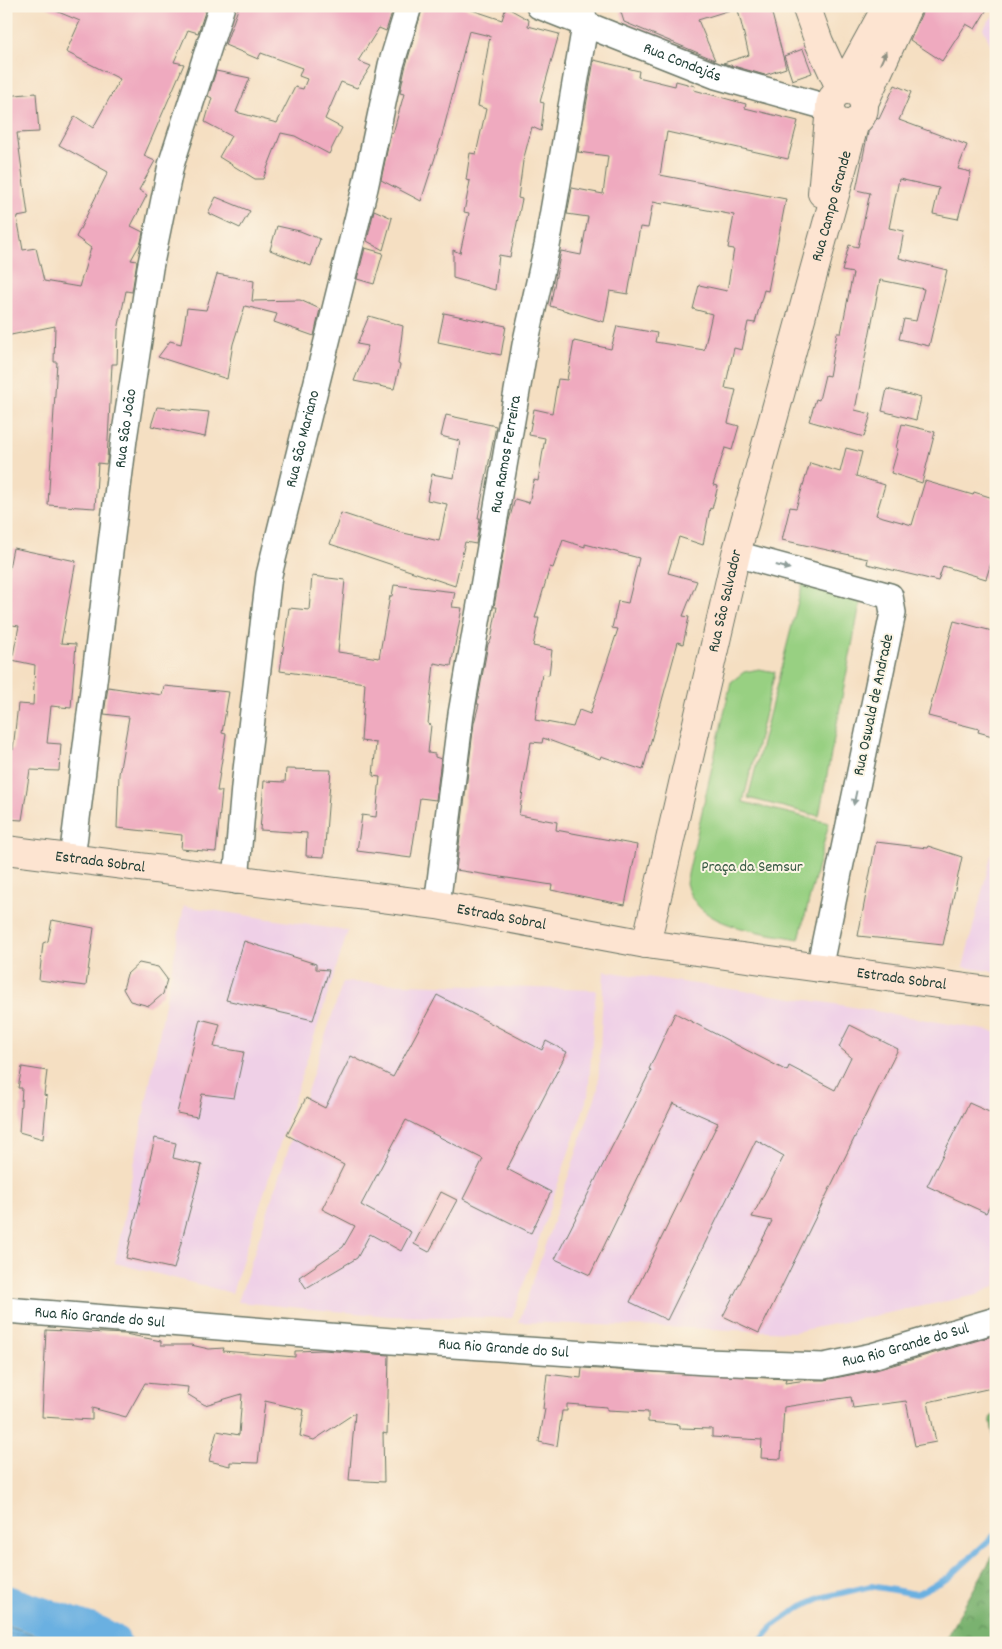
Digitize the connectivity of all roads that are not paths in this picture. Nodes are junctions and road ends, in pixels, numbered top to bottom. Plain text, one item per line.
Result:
1 (222, 6) edge
2 (408, 6) edge
3 (539, 6) edge
4 (806, 6) edge
5 (887, 6) edge
6 (908, 6) edge
7 (584, 16) edge
8 (847, 106) junction
9 (816, 260) joint
10 (736, 554) junction
11 (6, 850) edge
12 (72, 860) junction
13 (236, 880) junction
14 (437, 905) junction
15 (646, 944) junction
16 (819, 969) junction
17 (996, 992) edge
18 (6, 1310) edge
19 (996, 1320) edge

1 - 12 street, Rua São João
2 - 13 street, Rua São Mariano
3 - 7 street, Rua Condajás
4 - 8 street
5 - 8 street, Rua Campo Grande
8 -> 6 street, Rua Campo Grande
7 - 8 street, Rua Condajás
7 - 14 street, Rua Ramos Ferreira
8 - 9 street, Rua Campo Grande
9 - 10 street, Rua São Salvador
10 - 15 street, Rua São Salvador
10 -> 16 street, Rua Oswald de Andrade
11 - 12 street, Estrada Sobral
12 - 13 street, Estrada Sobral
13 - 14 street, Estrada Sobral
14 - 15 street, Estrada Sobral
15 - 16 street, Estrada Sobral
16 - 17 street, Estrada Sobral
18 - 19 street, Rua Rio Grande do Sul

